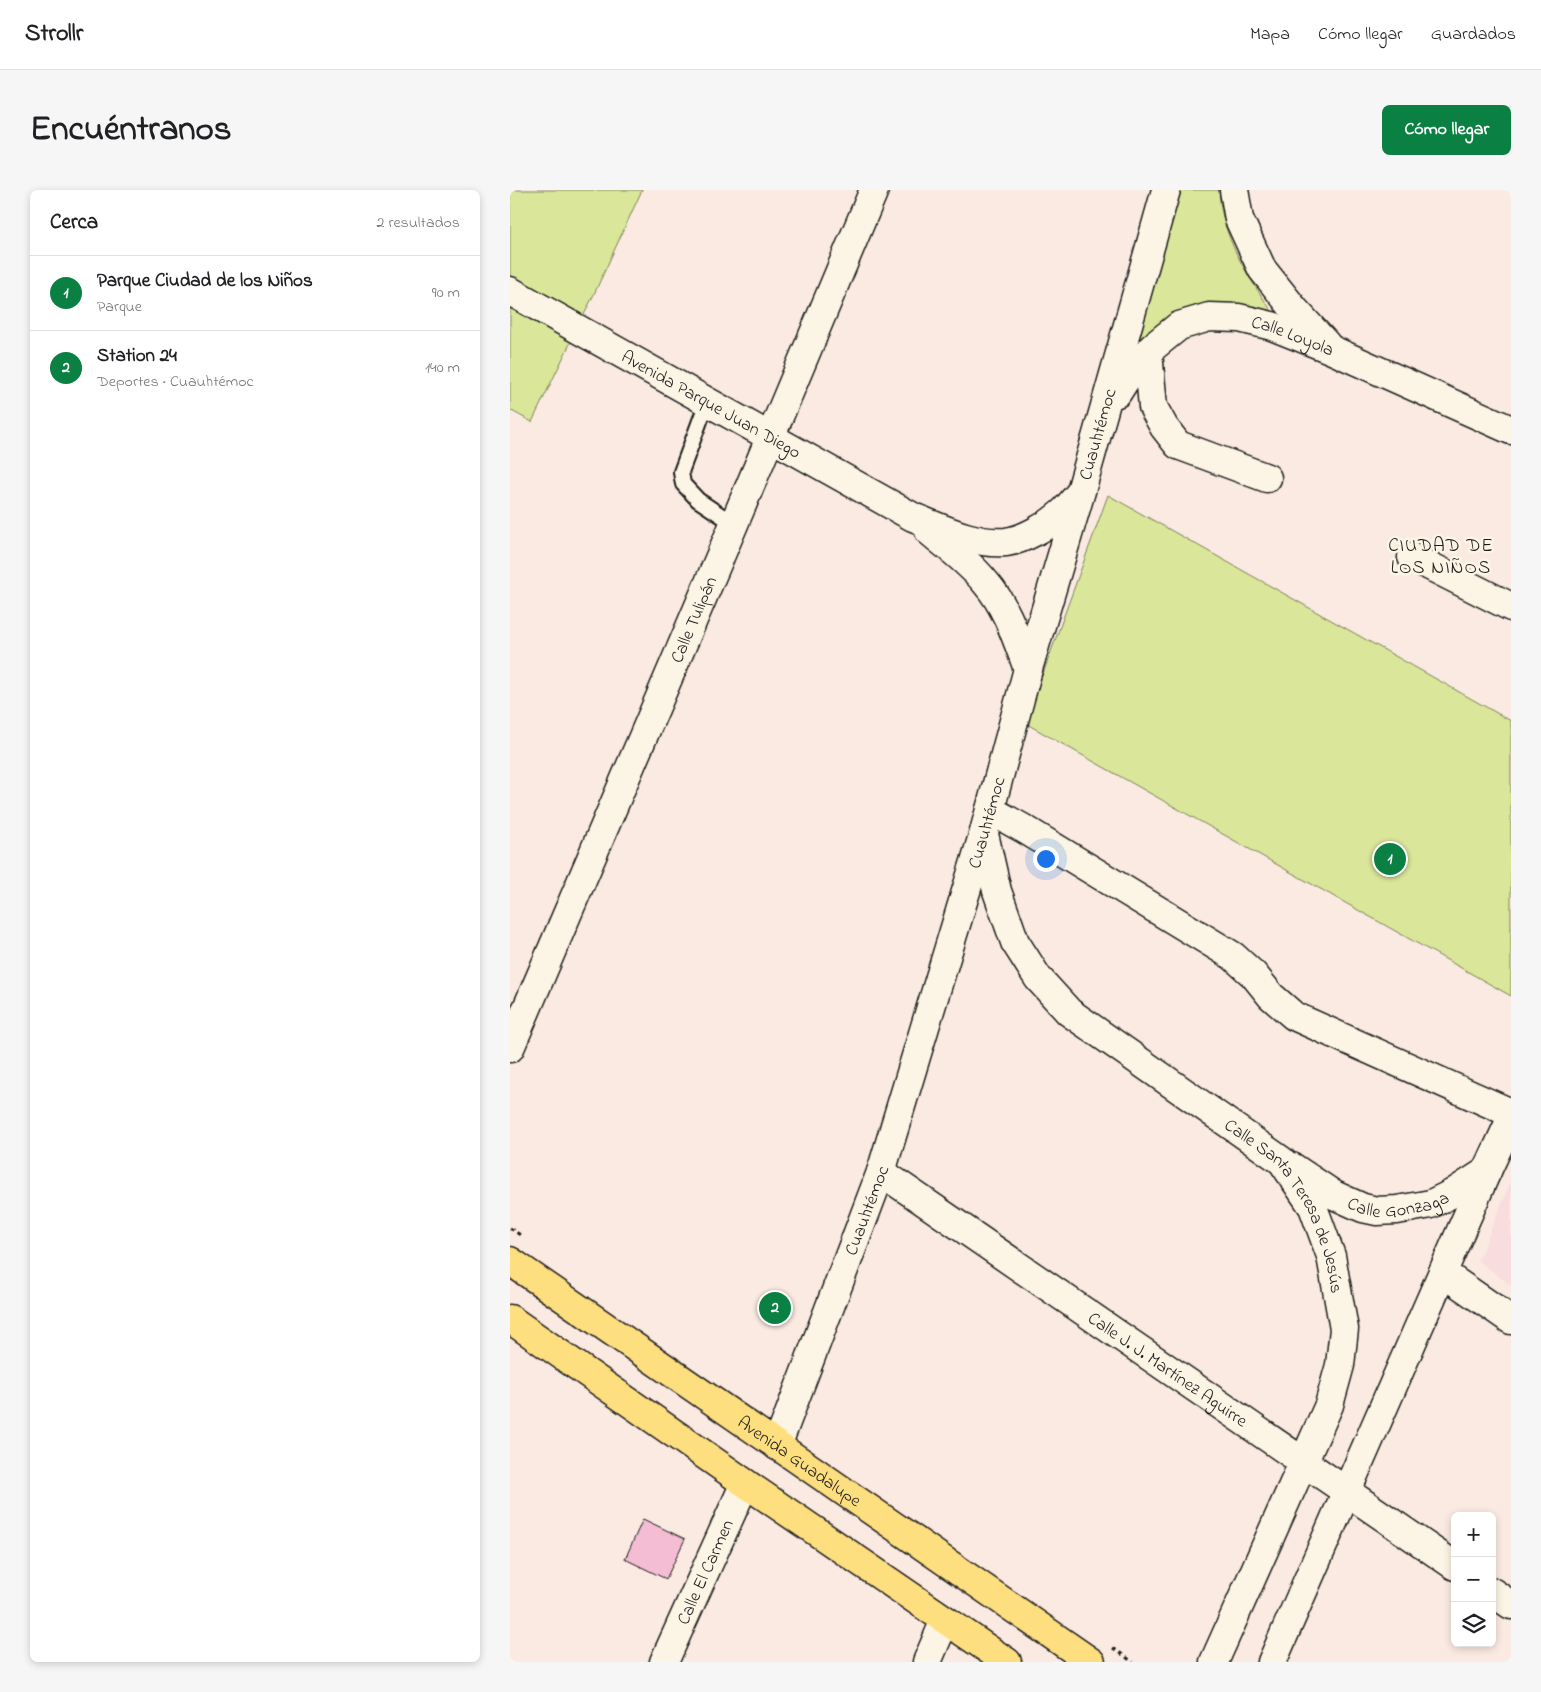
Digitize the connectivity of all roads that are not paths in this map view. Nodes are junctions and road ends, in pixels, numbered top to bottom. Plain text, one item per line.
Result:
1 (874, 190) edge
2 (1166, 190) edge
3 (1234, 190) edge
4 (510, 291) edge
5 (1330, 349) junction
6 (1148, 352) junction
7 (707, 402) junction
8 (1102, 417) junction
9 (1511, 430) edge
10 (770, 438) junction
11 (1267, 478) dead end
12 (1081, 491) junction
13 (913, 518) junction
14 (734, 524) junction
15 (1412, 557) dead end
16 (1511, 607) edge
17 (1028, 669) junction
18 (987, 821) junction
19 (510, 1048) edge
20 (1511, 1113) edge
21 (1511, 1119) edge
22 (1282, 1161) junction
23 (1487, 1171) junction
24 (881, 1172) junction
25 (510, 1261) edge
26 (1443, 1273) junction
27 (510, 1319) edge
28 (1511, 1320) edge
29 (777, 1446) junction
30 (1303, 1461) junction
31 (745, 1483) junction
32 (1347, 1492) junction
33 (1451, 1563) edge
34 (1496, 1595) edge
35 (1511, 1605) edge
36 (945, 1620) junction
37 (664, 1662) edge
38 (927, 1662) edge
39 (1007, 1662) edge
40 (1091, 1662) edge
41 (1214, 1662) edge
42 (1272, 1662) edge

1 - 10 street, Calle Tulipán
2 - 8 street, Cuauhtémoc
3 - 5 street
4 - 7 street, Avenida Parque Juan Diego
5 - 6 street, Calle Loyola
5 - 9 street, Calle Loyola
6 - 8 street, Calle Loyola
6 - 11 street
7 - 10 street, Avenida Parque Juan Diego
7 - 14 lane
8 - 12 street, Cuauhtémoc
10 - 13 street, Avenida Parque Juan Diego
10 - 14 street, Calle Tulipán
12 - 13 street, Avenida Parque Juan Diego
12 - 17 street, Cuauhtémoc
13 - 17 street, Avenida Parque Juan Diego
14 - 19 street, Calle Tulipán
15 - 16 street
17 - 18 street, Cuauhtémoc
18 - 20 street
18 - 22 street, Calle Santa Teresa de Jesús
18 - 24 street, Cuauhtémoc
21 - 23 street
22 - 23 street, Calle Gonzaga
22 - 30 street, Calle Santa Teresa de Jesús
23 - 26 street
24 - 29 street, Cuauhtémoc
24 - 30 street, Calle J. J. Martínez Aguirre
25 - 29 main road, Avenida Guadalupe
26 - 28 street
26 - 32 street
27 - 31 main road
29 - 40 main road, Avenida Guadalupe
30 - 32 street, Calle J. J. Martínez Aguirre
30 - 41 street, Calle Santa Teresa de Jesús
31 - 36 main road
31 - 37 street, Calle El Carmen
32 - 33 street, Calle J. J. Martínez Aguirre
32 - 42 street
34 - 35 street
36 - 38 street
36 - 39 main road

